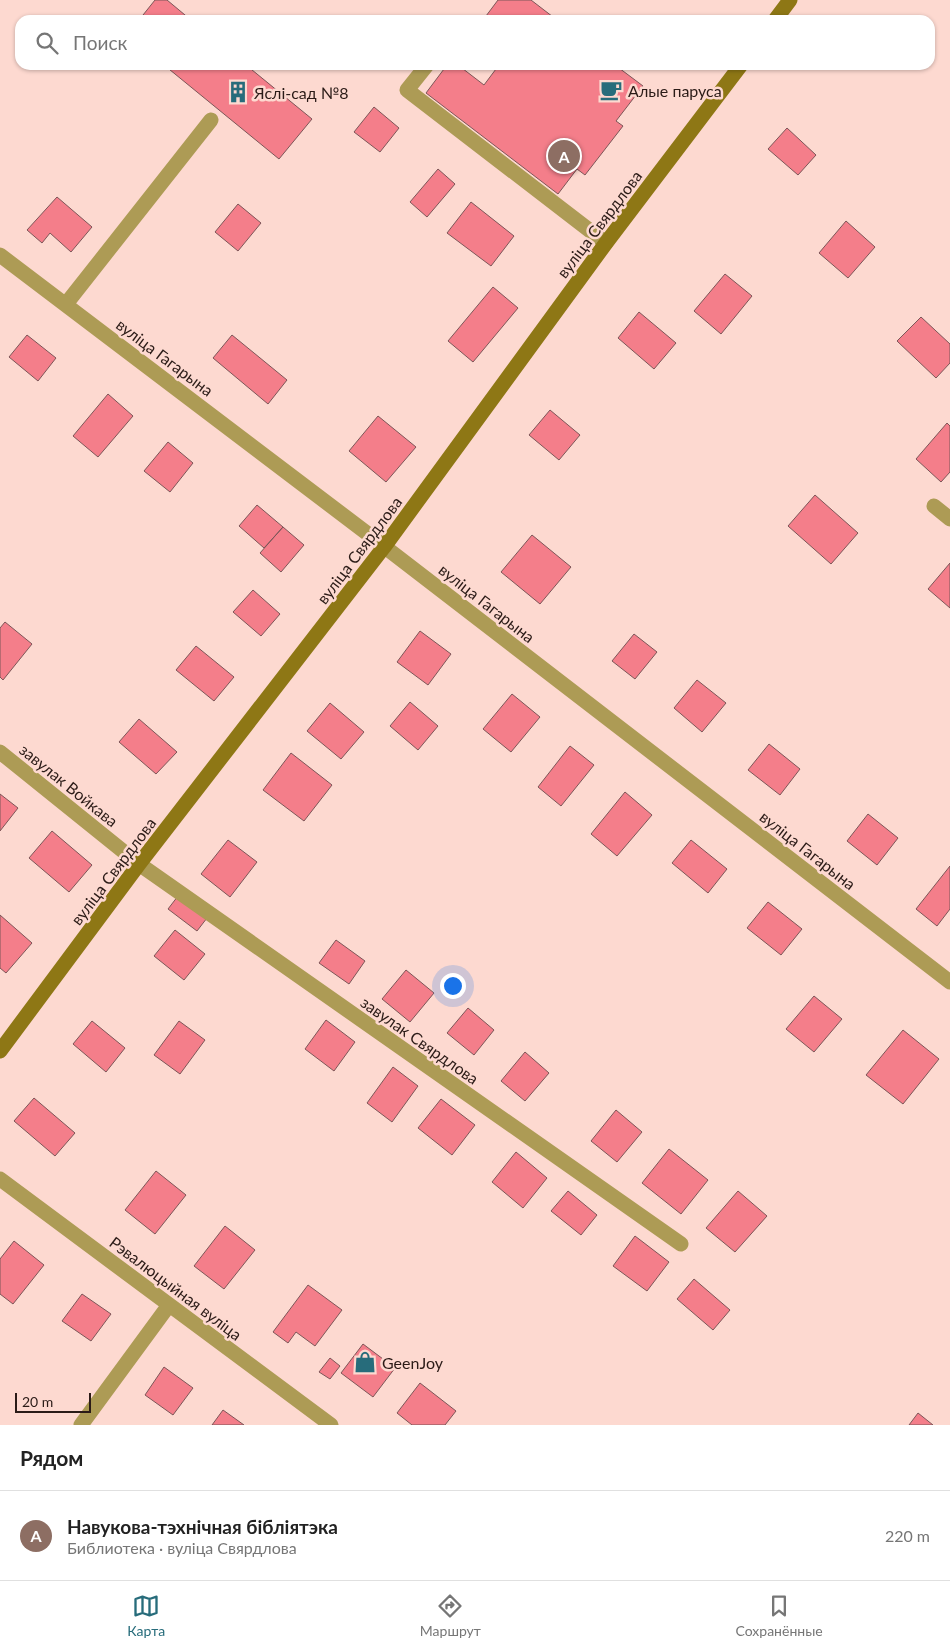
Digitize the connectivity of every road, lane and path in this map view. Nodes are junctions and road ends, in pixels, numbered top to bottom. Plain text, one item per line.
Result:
1 (790, 0) edge
2 (779, 15) edge
3 (423, 70) edge
4 (737, 70) edge
5 (211, 120) dead end
6 (606, 243) junction
7 (0, 255) edge
8 (66, 304) junction
9 (934, 506) dead end
10 (950, 519) edge
11 (384, 547) junction
12 (0, 752) edge
13 (139, 864) junction
14 (950, 982) edge
15 (0, 1051) edge
16 (0, 1179) edge
17 (681, 1244) dead end
18 (169, 1305) junction
19 (81, 1425) edge
20 (331, 1425) edge

1 - 2 main road
3 - 6 street
4 - 6 main road, вуліца Свярдлова
5 - 8 street
6 - 11 main road, вуліца Свярдлова
7 - 8 street, вуліца Гагарына
8 - 11 street, вуліца Гагарына
9 - 10 street
11 - 13 main road, вуліца Свярдлова
11 - 14 street, вуліца Гагарына
12 - 13 street, завулак Войкава
13 - 15 main road, вуліца Свярдлова
13 - 17 street, завулак Свярдлова
16 - 18 street, Рэвалюцыйная вуліца
18 - 19 street
18 - 20 street, Рэвалюцыйная вуліца

